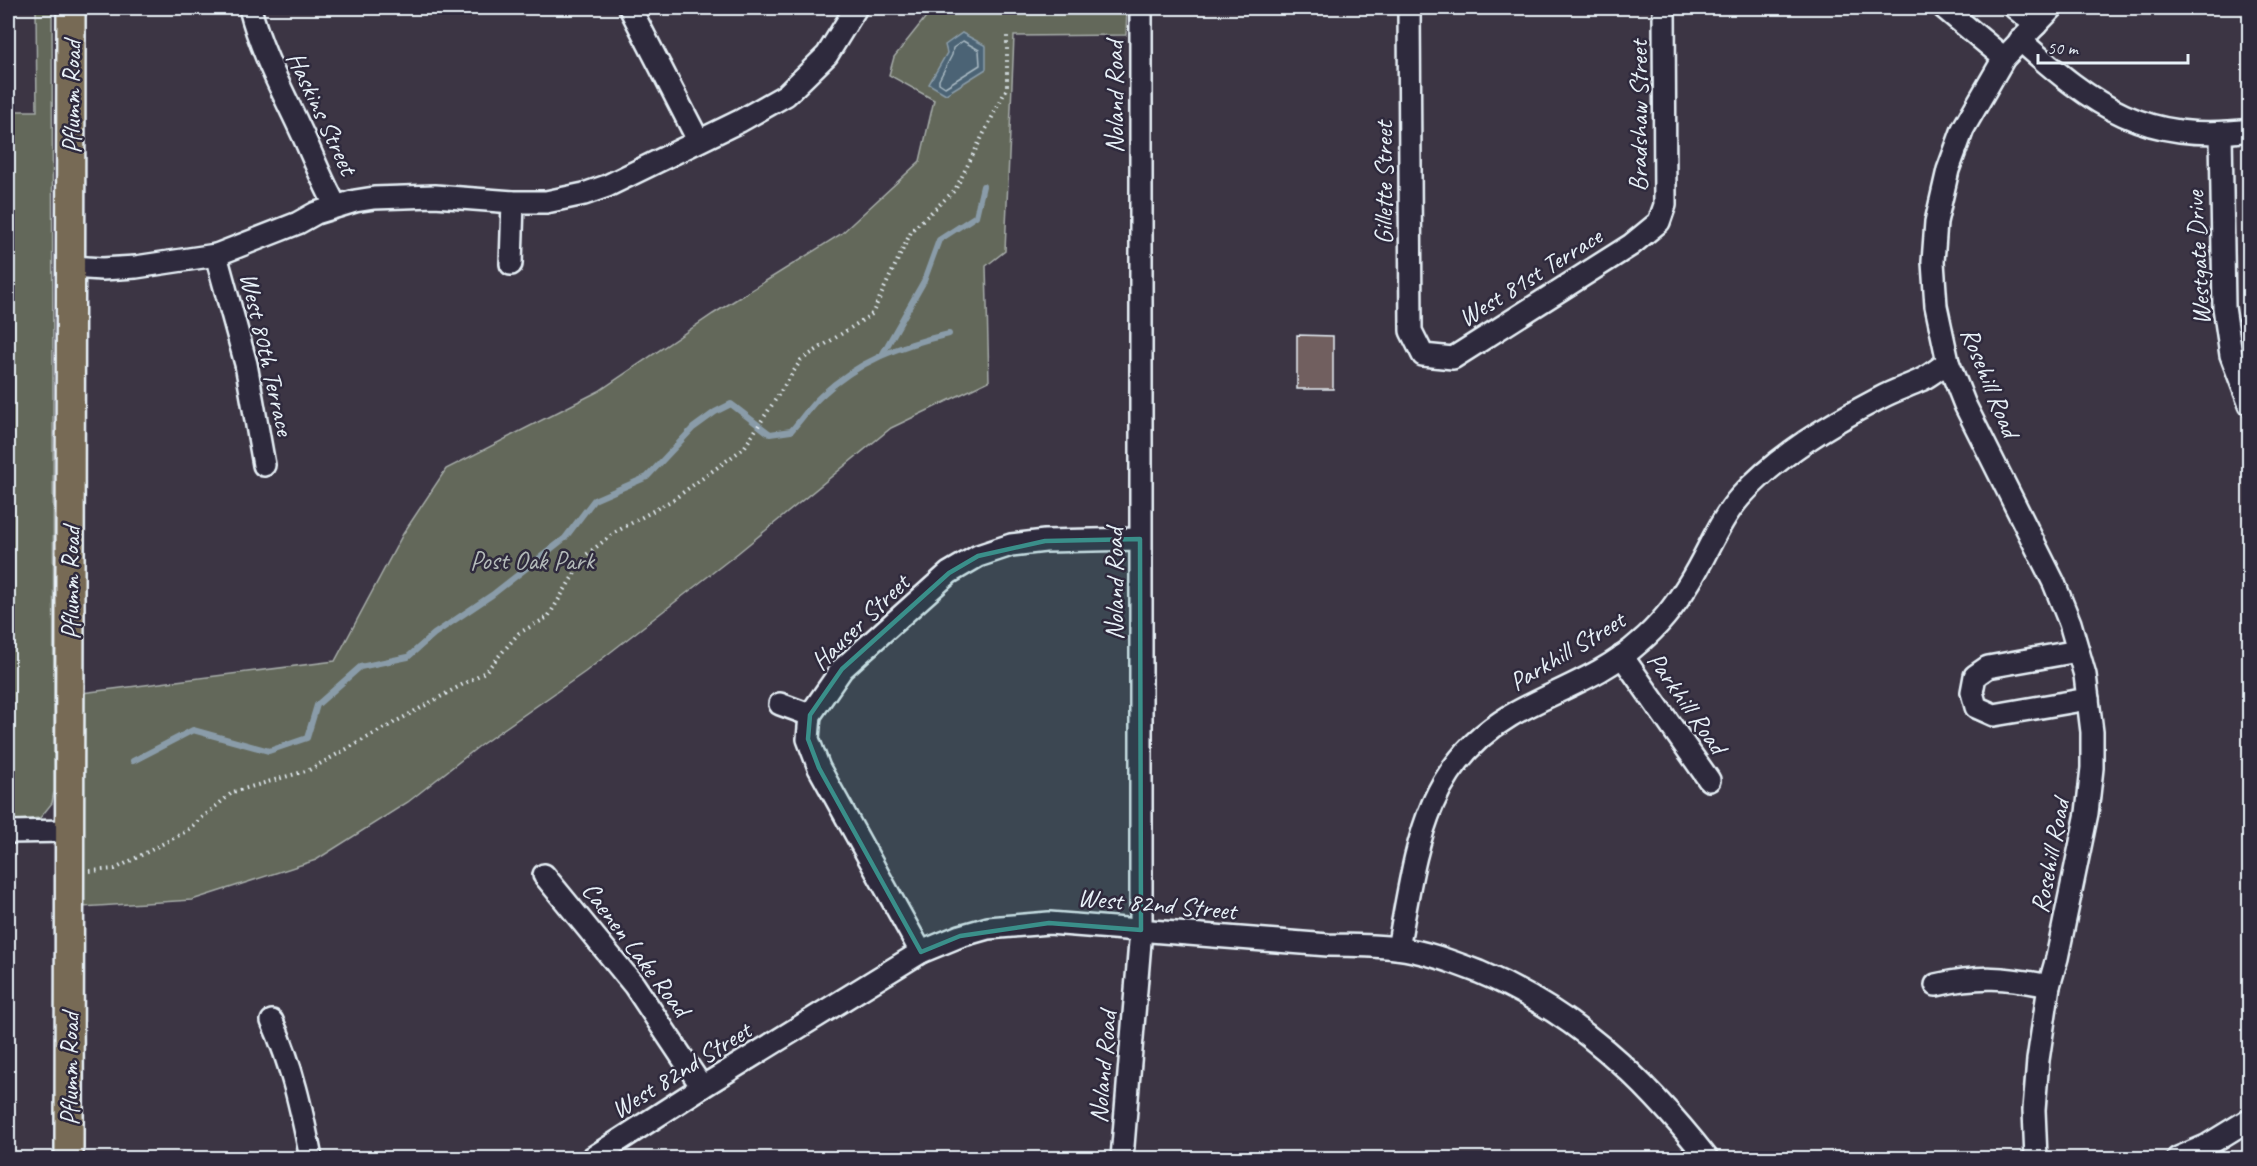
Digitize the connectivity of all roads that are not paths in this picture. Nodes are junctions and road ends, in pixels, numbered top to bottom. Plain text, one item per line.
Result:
1 (71, 8) edge
2 (250, 8) edge
3 (630, 8) edge
4 (856, 8) edge
5 (1141, 8) edge
6 (1409, 8) edge
7 (1664, 8) edge
8 (1944, 8) edge
9 (2015, 8) edge
10 (2052, 8) edge
11 (2036, 25) junction
12 (2020, 40) junction
13 (2004, 58) junction
14 (2250, 130) edge
15 (2221, 134) junction
16 (698, 140) junction
17 (513, 202) junction
18 (336, 206) junction
19 (1659, 222) joint
20 (216, 255) junction
21 (510, 264) dead end
22 (71, 267) junction
23 (1423, 355) joint
24 (1948, 362) junction
25 (2250, 405) edge
26 (264, 465) dead end
27 (1140, 539) junction
28 (2078, 651) junction
29 (1622, 656) junction
30 (2088, 699) junction
31 (780, 704) dead end
32 (810, 715) junction
33 (1709, 780) dead end
34 (68, 831) junction
35 (8, 832) edge
36 (544, 875) dead end
37 (1141, 930) junction
38 (1398, 948) junction
39 (921, 952) junction
40 (1936, 985) dead end
41 (2049, 986) junction
42 (272, 1021) dead end
43 (702, 1087) junction
44 (2250, 1119) edge
45 (69, 1158) edge
46 (311, 1158) edge
47 (592, 1158) edge
48 (1122, 1158) edge
49 (1707, 1158) edge
50 (2036, 1158) edge
51 (2178, 1158) edge

1 - 22 main road, Pflumm Road
2 - 18 street, Haskins Street
3 - 16 street
4 - 16 street
5 - 27 street, Noland Road
6 - 23 street, Gillette Street
7 - 19 street, Bradshaw Street
8 - 13 street
9 - 11 street
10 - 11 street, Rosehill Road
11 - 12 street, Rosehill Road
12 - 13 street, Rosehill Road
12 - 15 street
13 - 24 street, Rosehill Road
14 - 15 street
15 - 25 street, Westgate Drive
16 - 17 street, West 80th Terrace
17 - 18 street, West 80th Terrace
17 - 21 street
18 - 20 street, West 80th Terrace
19 - 23 street, West 81st Terrace
20 - 22 street, West 80th Terrace
20 - 26 street, West 80th Terrace
22 - 34 main road, Pflumm Road
24 - 28 street, Rosehill Road
24 - 29 street, Parkhill Street
27 - 32 street, Hauser Street
27 - 37 street, Noland Road
28 - 30 street, Rosehill Road
28 - 30 street
29 - 33 street, Parkhill Road
29 - 38 street, Parkhill Street
30 - 41 street, Rosehill Road
31 - 32 street
32 - 39 street
34 - 35 street
34 - 45 main road, Pflumm Road
36 - 43 street, Caenen Lake Road
37 - 38 street, West 82nd Street
37 - 39 street, West 82nd Street
37 - 48 street, Noland Road
38 - 49 street, West 82nd Street
39 - 43 street, West 82nd Street
40 - 41 street
41 - 50 street, Rosehill Road
42 - 46 street
43 - 47 street, West 82nd Street
44 - 51 street

